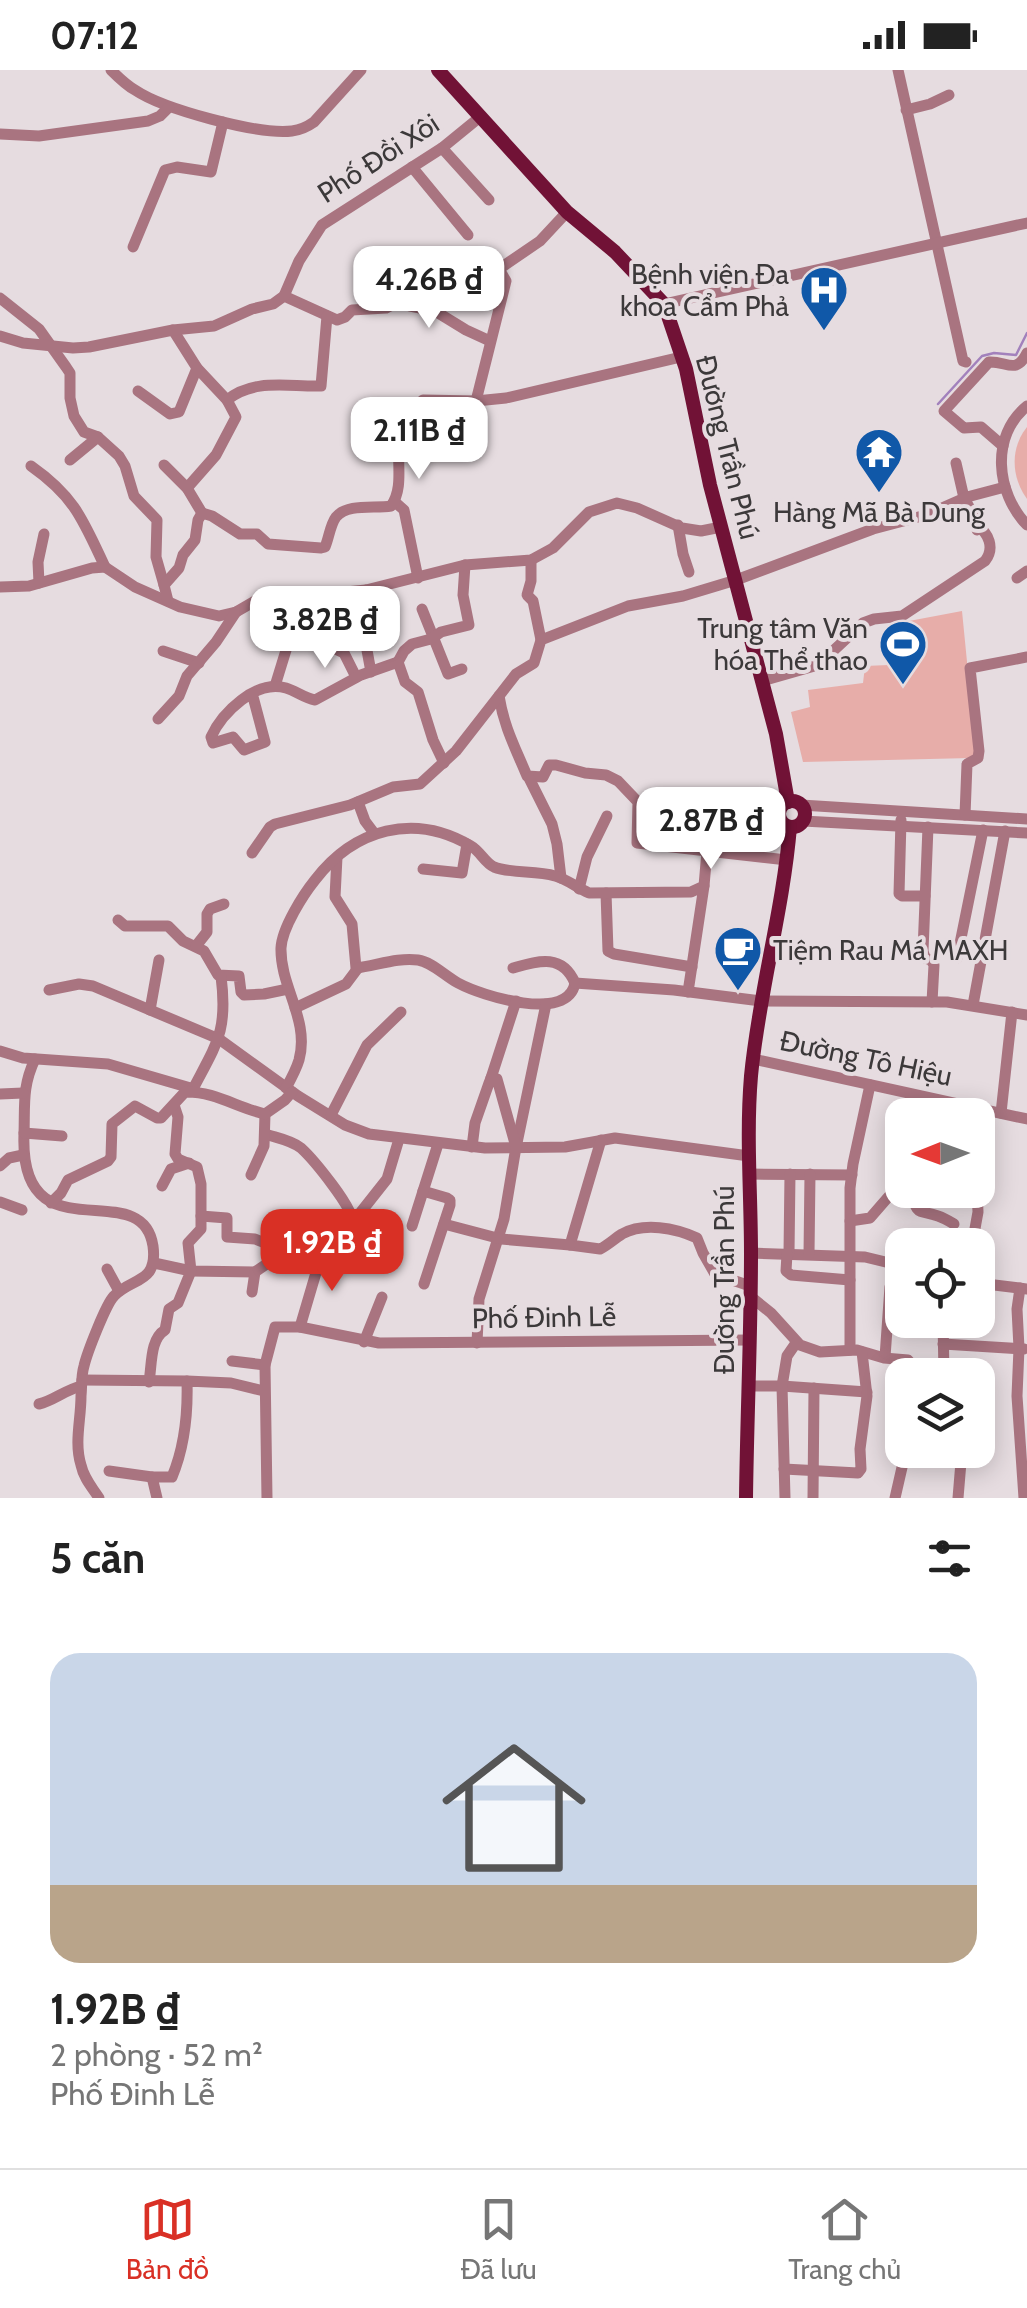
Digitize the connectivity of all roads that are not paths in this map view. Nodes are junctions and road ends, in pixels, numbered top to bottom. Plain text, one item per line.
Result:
1 (111, 70) edge
2 (361, 70) edge
3 (438, 70) edge
4 (898, 70) edge
5 (949, 96) dead end
6 (169, 107) junction
7 (906, 110) junction
8 (480, 118) junction
9 (224, 122) junction
10 (0, 134) edge
11 (442, 148) junction
12 (412, 167) junction
13 (489, 200) dead end
14 (567, 212) junction
15 (1027, 223) edge
16 (468, 234) dead end
17 (936, 242) junction
18 (133, 247) dead end
19 (284, 296) junction
20 (0, 298) edge
21 (664, 304) junction
22 (328, 316) junction
23 (173, 330) junction
24 (0, 336) edge
25 (490, 340) junction
26 (51, 345) junction
27 (1027, 353) edge
28 (681, 356) junction
29 (966, 362) dead end
30 (197, 368) junction
31 (138, 390) dead end
32 (227, 400) junction
33 (476, 401) junction
34 (1027, 406) edge
35 (98, 437) junction
36 (1003, 446) junction
37 (70, 460) dead end
38 (956, 463) dead end
39 (164, 465) dead end
40 (31, 466) dead end
41 (1005, 487) junction
42 (187, 488) junction
43 (964, 498) junction
44 (395, 502) junction
45 (202, 513) junction
46 (678, 525) junction
47 (1027, 525) edge
48 (721, 527) junction
49 (44, 534) dead end
50 (531, 560) junction
51 (466, 565) junction
52 (104, 567) junction
53 (689, 572) dead end
54 (418, 578) junction
55 (736, 580) junction
56 (39, 584) junction
57 (164, 585) junction
58 (0, 587) edge
59 (366, 590) junction
60 (298, 596) junction
61 (168, 600) junction
62 (422, 608) dead end
63 (236, 612) junction
64 (219, 616) junction
65 (226, 629) junction
66 (320, 633) dead end
67 (433, 637) junction
68 (540, 640) junction
69 (162, 651) dead end
70 (1027, 657) edge
71 (198, 662) junction
72 (398, 662) junction
73 (462, 668) dead end
74 (371, 672) junction
75 (356, 678) junction
76 (762, 681) junction
77 (275, 686) junction
78 (252, 694) junction
79 (499, 696) junction
80 (158, 719) dead end
81 (444, 763) junction
82 (529, 778) junction
83 (358, 802) junction
84 (900, 810) junction
85 (795, 814) junction
86 (965, 814) junction
87 (607, 816) dead end
88 (1022, 818) edge
89 (901, 826) junction
90 (928, 827) junction
91 (983, 830) junction
92 (1016, 832) edge
93 (374, 833) junction
94 (467, 844) junction
95 (707, 850) junction
96 (252, 853) dead end
97 (336, 857) junction
98 (787, 860) junction
99 (423, 869) dead end
100 (560, 878) junction
101 (704, 886) junction
102 (579, 889) junction
103 (606, 893) junction
104 (925, 896) junction
105 (224, 904) dead end
106 (118, 920) dead end
107 (196, 946) junction
108 (958, 958) dead end
109 (160, 960) dead end
110 (692, 967) junction
111 (358, 968) junction
112 (513, 968) dead end
113 (221, 976) junction
114 (576, 983) junction
115 (288, 989) junction
116 (49, 990) dead end
117 (688, 992) junction
118 (516, 1001) junction
119 (761, 1001) junction
120 (932, 1002) junction
121 (546, 1004) junction
122 (972, 1005) junction
123 (296, 1008) junction
124 (150, 1010) junction
125 (401, 1012) dead end
126 (1012, 1012) junction
127 (1027, 1015) edge
128 (219, 1040) junction
129 (0, 1051) edge
130 (36, 1059) junction
131 (753, 1059) junction
132 (491, 1078) junction
133 (870, 1085) junction
134 (198, 1090) junction
135 (289, 1090) junction
136 (23, 1093) junction
137 (0, 1094) edge
138 (918, 1098) edge
139 (174, 1105) junction
140 (995, 1113) edge
141 (1001, 1113) junction
142 (266, 1114) junction
143 (331, 1116) junction
144 (1027, 1119) edge
145 (24, 1133) junction
146 (265, 1134) junction
147 (62, 1136) dead end
148 (399, 1139) junction
149 (601, 1140) junction
150 (438, 1144) junction
151 (472, 1147) junction
152 (516, 1148) junction
153 (23, 1155) junction
154 (749, 1156) junction
155 (3, 1157) edge
156 (190, 1163) junction
157 (750, 1174) junction
158 (790, 1174) junction
159 (810, 1174) junction
160 (251, 1175) dead end
161 (852, 1175) junction
162 (162, 1186) dead end
163 (423, 1191) junction
164 (885, 1200) edge
165 (0, 1202) edge
166 (51, 1204) junction
167 (918, 1208) edge
168 (22, 1210) dead end
169 (201, 1216) junction
170 (850, 1221) junction
171 (444, 1224) junction
172 (954, 1224) dead end
173 (412, 1226) dead end
174 (351, 1227) junction
175 (498, 1239) junction
176 (270, 1244) junction
177 (570, 1245) junction
178 (324, 1249) junction
179 (751, 1253) junction
180 (788, 1253) junction
181 (809, 1254) junction
182 (850, 1256) junction
183 (885, 1262) edge
184 (154, 1263) junction
185 (107, 1269) dead end
186 (191, 1271) junction
187 (256, 1272) junction
188 (850, 1280) junction
189 (424, 1284) dead end
190 (995, 1285) edge
191 (1024, 1289) edge
192 (119, 1291) junction
193 (750, 1291) junction
194 (252, 1292) dead end
195 (382, 1297) dead end
196 (300, 1327) junction
197 (886, 1338) edge
198 (944, 1338) edge
199 (749, 1340) junction
200 (364, 1342) junction
201 (476, 1343) junction
202 (796, 1343) junction
203 (944, 1344) junction
204 (1023, 1349) edge
205 (856, 1351) junction
206 (885, 1357) junction
207 (893, 1358) edge
208 (944, 1358) edge
209 (232, 1361) dead end
210 (265, 1365) junction
211 (149, 1382) junction
212 (187, 1382) junction
213 (81, 1383) junction
214 (748, 1386) junction
215 (782, 1386) junction
216 (814, 1388) junction
217 (264, 1391) junction
218 (867, 1392) junction
219 (39, 1404) dead end
220 (1023, 1452) edge
221 (902, 1468) edge
222 (960, 1468) edge
223 (784, 1469) junction
224 (813, 1470) junction
225 (109, 1472) dead end
226 (152, 1476) junction
227 (99, 1498) edge
228 (157, 1498) edge
229 (267, 1498) edge
230 (746, 1498) edge
231 (785, 1498) edge
232 (814, 1498) edge
233 (895, 1498) edge
234 (958, 1498) edge
235 (1024, 1498) edge

1 - 6 street
2 - 9 street
3 - 8 main road, Đường Trần Phú
4 - 7 street
5 - 7 street
6 - 9 street
6 - 10 street
7 - 17 street
8 - 11 street, Phố Đồi Xôi
8 - 14 main road, Đường Trần Phú
9 - 18 street
11 - 12 street, Phố Đồi Xôi
11 - 13 street
12 - 16 street
12 - 19 street, Phố Đồi Xôi
14 - 21 main road, Đường Trần Phú
14 - 25 street
15 - 17 street
17 - 21 street
17 - 29 street
19 - 22 street
19 - 23 street
20 - 26 street
21 - 28 main road, Đường Trần Phú
22 - 25 street
22 - 32 street
23 - 26 street
23 - 30 street
24 - 26 street
25 - 33 street
26 - 35 street
27 - 36 street
28 - 33 street
28 - 48 main road, Đường Trần Phú
30 - 31 street
30 - 32 street
32 - 42 street
33 - 44 street
34 - 36 street
35 - 37 street
35 - 57 street
36 - 41 street
38 - 43 street
39 - 42 street
40 - 52 street
41 - 43 street
41 - 47 street
42 - 45 street
43 - 55 street
43 - 76 street
44 - 45 street
44 - 54 street
45 - 57 street
46 - 48 street
46 - 50 street
46 - 53 street
48 - 55 main road, Đường Trần Phú
49 - 56 street
50 - 51 street
50 - 68 street
51 - 54 street
51 - 67 street
52 - 56 street
52 - 61 street
54 - 59 street
55 - 68 street
55 - 76 main road, Đường Trần Phú
56 - 58 street
57 - 61 street
59 - 60 street
59 - 74 street
60 - 63 street
60 - 77 street
61 - 64 street
62 - 67 street
63 - 64 street
63 - 65 street
64 - 65 street
65 - 71 street
66 - 75 street
67 - 72 street
67 - 73 street
68 - 79 street
69 - 71 street
70 - 86 street
71 - 80 street
72 - 74 street
72 - 81 street
74 - 75 street
75 - 77 street
76 - 85 main road, Đường Trần Phú
77 - 78 street
78 - 78 street
79 - 81 street
79 - 82 street
81 - 83 street
82 - 95 street
82 - 100 street
83 - 93 street
83 - 96 street
84 - 85 street
84 - 86 street
84 - 89 street
85 - 89 street
85 - 98 main road, Đường Trần Phú
86 - 88 street
87 - 102 street
88 - 92 street
89 - 90 street
89 - 104 street
90 - 91 street
90 - 104 street
91 - 92 street
91 - 108 street
92 - 122 street
93 - 94 street
93 - 97 street
94 - 99 street
94 - 100 street
95 - 98 street
95 - 101 street
97 - 111 street
97 - 115 street
98 - 119 main road, Đường Trần Phú
100 - 102 street
101 - 103 street
101 - 110 street
102 - 103 street
103 - 110 street
104 - 120 street
105 - 107 street
106 - 107 street
107 - 113 street
109 - 124 street
110 - 117 street
111 - 118 street
111 - 123 street
112 - 114 street
113 - 115 street
113 - 128 street
114 - 117 street
114 - 121 street
115 - 123 street
116 - 124 street
117 - 119 street
118 - 121 street
118 - 132 street
119 - 120 street
119 - 131 main road, Đường Trần Phú
120 - 122 street
121 - 152 street
122 - 126 street
123 - 135 street
124 - 128 street
125 - 143 street
126 - 127 street
126 - 141 street
128 - 134 street
128 - 135 street
129 - 130 street
130 - 134 street
130 - 136 street
131 - 133 street, Đường Tô Hiệu
131 - 154 main road, Đường Trần Phú
132 - 151 street
132 - 152 street
133 - 138 street, Đường Tô Hiệu
133 - 161 street
134 - 139 street
134 - 142 street
135 - 142 street
135 - 143 street
136 - 137 street
136 - 145 street
139 - 156 street
139 - 166 street
140 - 141 street, Đường Tô Hiệu
141 - 144 street, Đường Tô Hiệu
142 - 146 street
143 - 148 street
145 - 147 street
145 - 153 street
146 - 160 street
146 - 174 street
148 - 150 street
148 - 174 street
149 - 152 street
149 - 154 street
149 - 177 street
150 - 151 street
150 - 163 street
151 - 152 street
152 - 175 street
153 - 155 street
153 - 166 street
154 - 157 main road, Đường Trần Phú
156 - 162 street
156 - 169 street
157 - 158 street
157 - 179 main road, Đường Trần Phú
158 - 159 street
158 - 180 street
159 - 161 street
159 - 181 street
161 - 170 street
163 - 171 street
163 - 173 street
164 - 170 street
165 - 168 street
166 - 184 street
167 - 172 street
169 - 176 street
169 - 186 street
170 - 182 street
171 - 175 street
171 - 189 street
174 - 178 street
175 - 177 street
175 - 201 street
176 - 178 street
176 - 187 street
177 - 193 street
178 - 196 street
179 - 180 street
179 - 193 main road, Đường Trần Phú
180 - 181 street
180 - 188 street
181 - 182 street
182 - 183 street
182 - 188 street
184 - 186 street
184 - 192 street
185 - 192 street
186 - 187 street
186 - 211 street
187 - 194 street
188 - 205 street
190 - 191 street
191 - 204 street
192 - 213 street
193 - 199 main road, Đường Trần Phú
193 - 202 street
195 - 200 street
196 - 200 street, Phố Đinh Lễ
196 - 210 street
197 - 206 street
198 - 203 street
199 - 201 street, Phố Đinh Lễ
199 - 214 main road, Đường Trần Phú
200 - 201 street, Phố Đinh Lễ
202 - 205 street
202 - 215 street
203 - 204 street
203 - 208 street
204 - 220 street
205 - 206 street
205 - 218 street
206 - 207 street
209 - 210 street
210 - 217 street
211 - 212 street
211 - 213 street
212 - 217 street
212 - 226 street
213 - 219 street
213 - 227 street
214 - 215 street
214 - 230 main road, Đường Trần Phú
215 - 216 street
215 - 223 street
216 - 218 street
216 - 224 street
217 - 229 street
218 - 224 street
220 - 235 street
221 - 233 street
222 - 234 street
223 - 224 street
223 - 231 street
224 - 232 street
225 - 226 street
226 - 228 street

